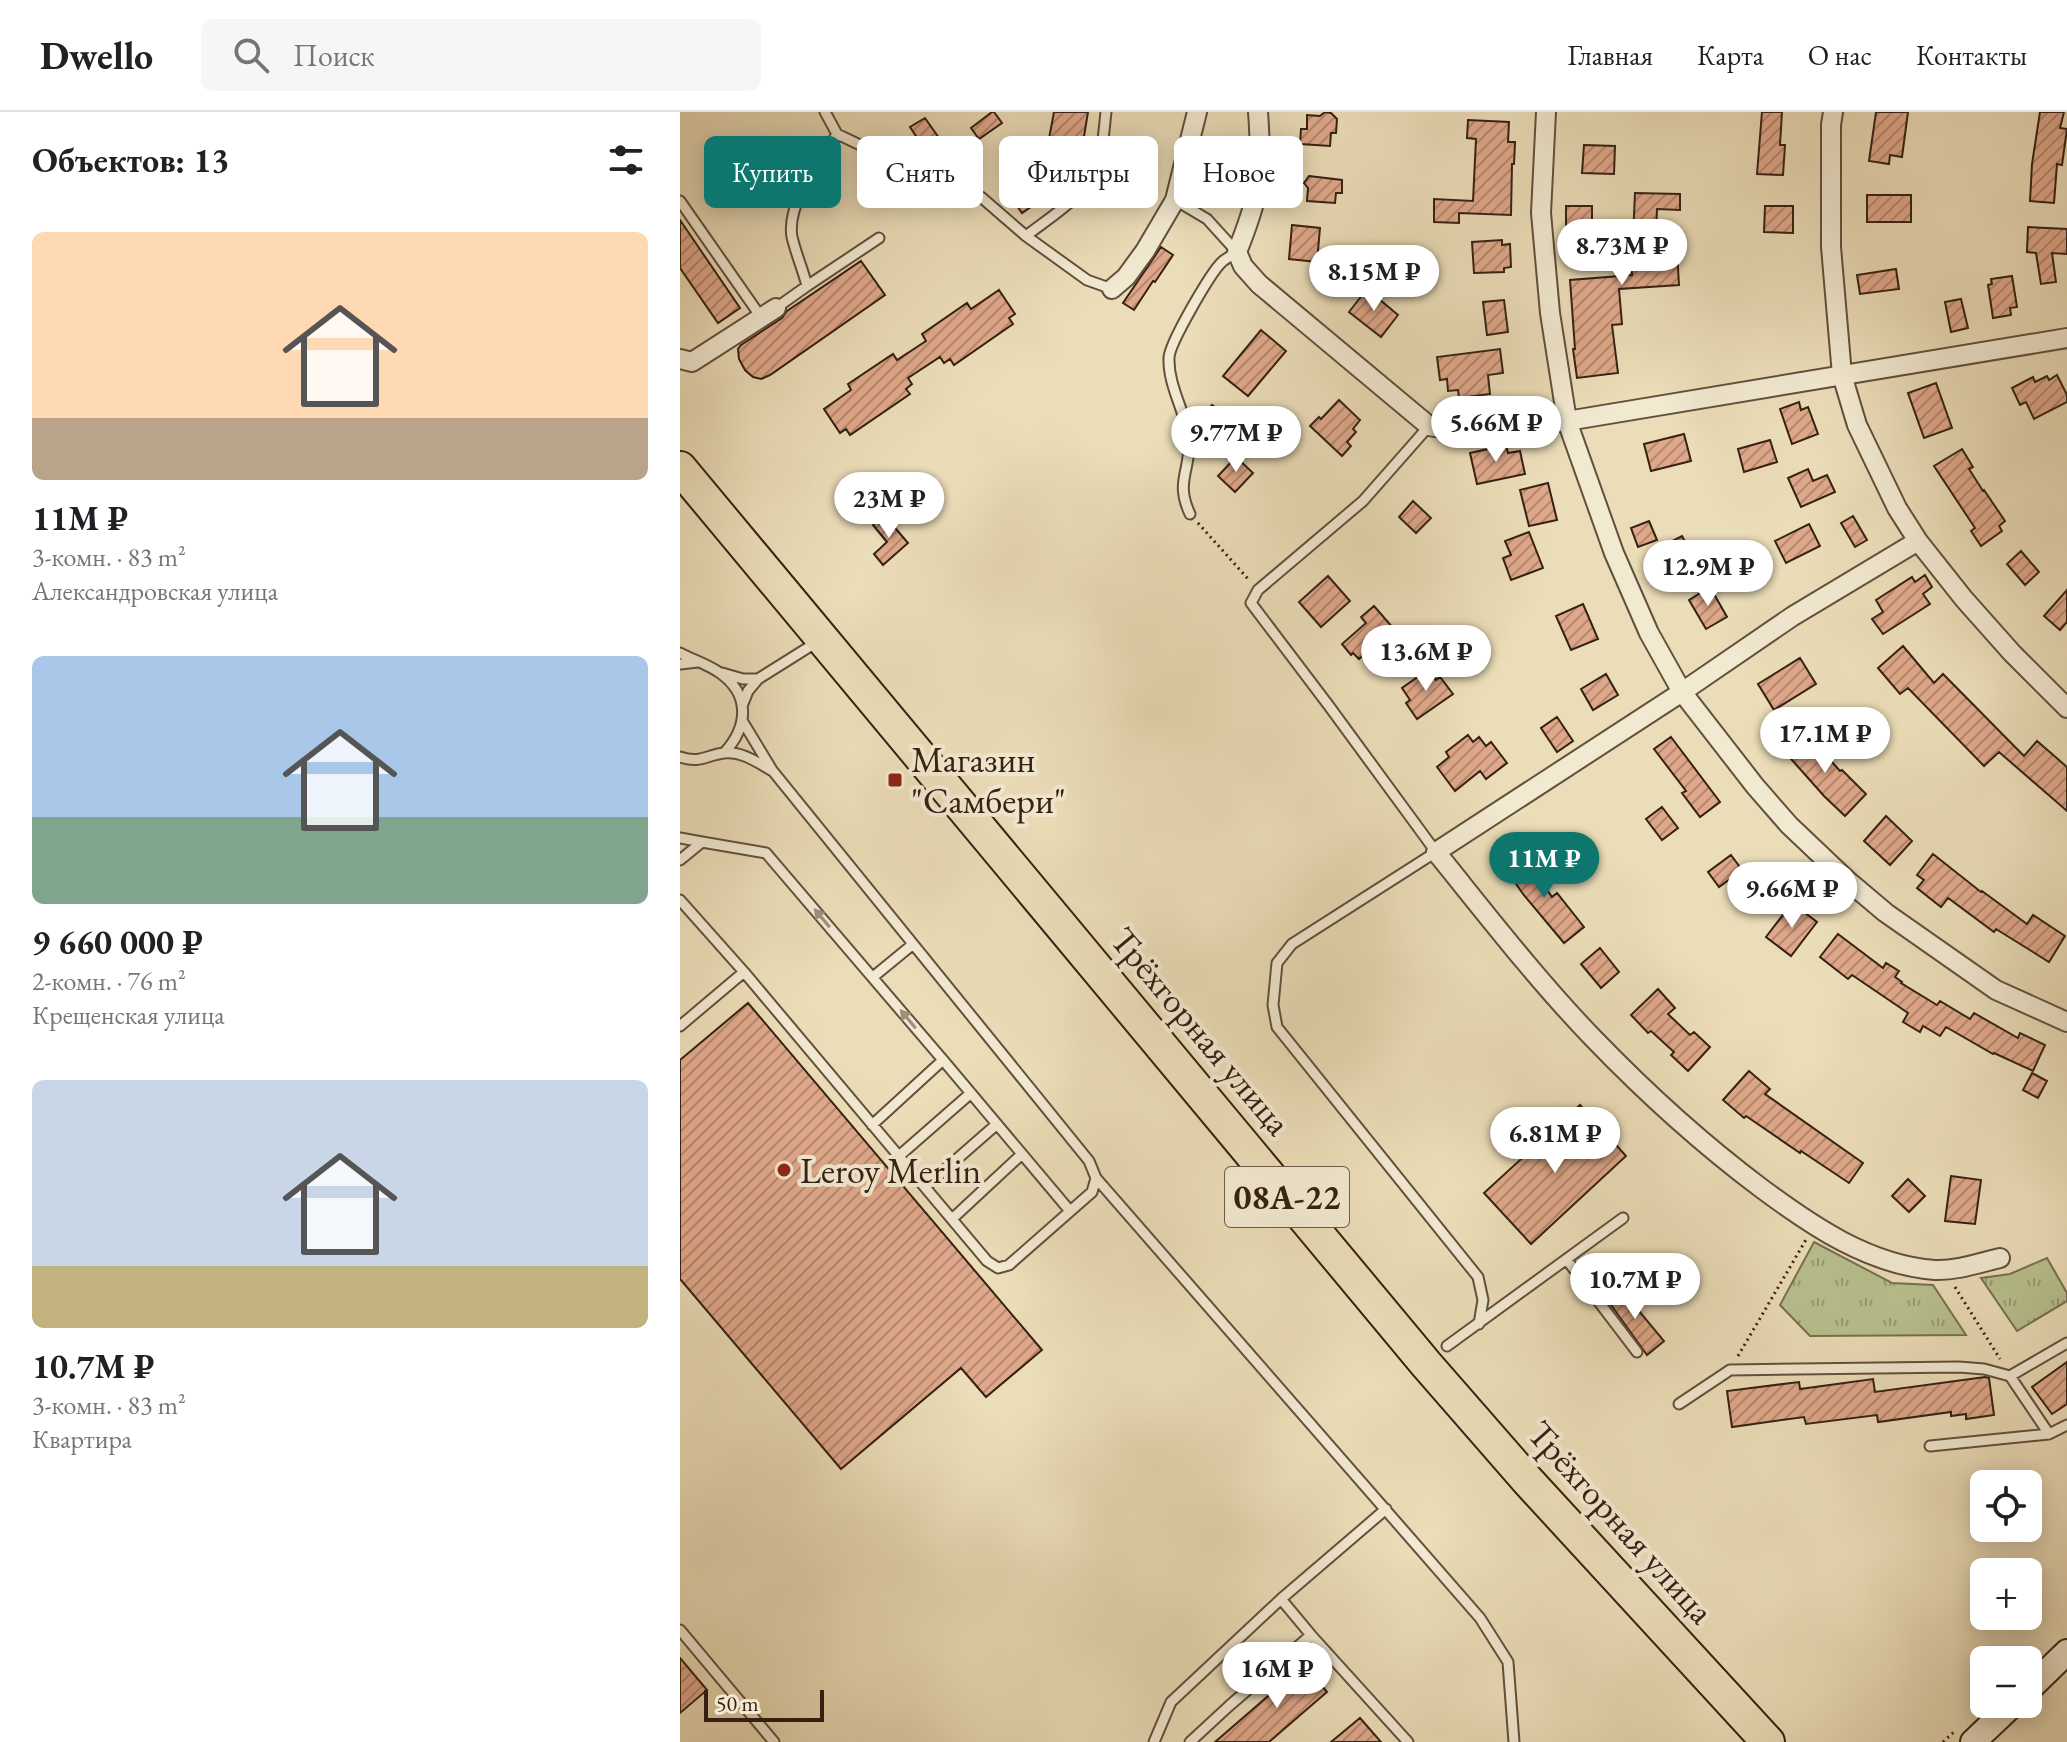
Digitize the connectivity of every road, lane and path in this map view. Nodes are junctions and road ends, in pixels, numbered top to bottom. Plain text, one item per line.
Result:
1 (825, 112) edge
2 (1106, 112) edge
3 (1197, 112) edge
4 (1258, 112) edge
5 (1546, 112) edge
6 (1833, 112) edge
7 (837, 134) junction
8 (1191, 136) edge
9 (1259, 136) edge
10 (680, 201) edge
11 (1174, 202) edge
12 (1188, 208) edge
13 (1252, 208) edge
14 (1026, 236) junction
15 (879, 238) dead end
16 (1237, 252) junction
17 (807, 286) junction
18 (1112, 289) joint
19 (769, 312) junction
20 (2067, 338) edge
21 (680, 359) edge
22 (1842, 375) junction
23 (1567, 421) junction
24 (1429, 426) junction
25 (680, 468) edge
26 (1190, 514) joint
27 (1918, 541) junction
28 (1258, 590) junction
29 (823, 638) junction
30 (680, 653) edge
31 (701, 662) junction
32 (680, 664) edge
33 (720, 673) junction
34 (758, 679) junction
35 (1682, 692) junction
36 (742, 706) junction
37 (2067, 708) edge
38 (743, 722) junction
39 (724, 753) junction
40 (680, 757) edge
41 (772, 770) junction
42 (680, 838) edge
43 (702, 842) junction
44 (1436, 852) junction
45 (680, 860) edge
46 (680, 900) edge
47 (912, 945) junction
48 (744, 972) junction
49 (873, 977) junction
50 (2067, 1022) edge
51 (680, 1026) edge
52 (943, 1060) junction
53 (971, 1093) junction
54 (997, 1124) junction
55 (872, 1125) junction
56 (1022, 1154) junction
57 (899, 1156) junction
58 (1096, 1178) junction
59 (925, 1187) junction
60 (1070, 1211) junction
61 (1623, 1218) dead end
62 (952, 1219) junction
63 (1814, 1226) junction
64 (2000, 1258) dead end
65 (1567, 1260) junction
66 (1945, 1270) junction
67 (1479, 1324) junction
68 (2067, 1343) edge
69 (1447, 1346) dead end
70 (1637, 1352) dead end
71 (1730, 1370) junction
72 (2010, 1376) junction
73 (1679, 1404) dead end
74 (2067, 1425) edge
75 (2049, 1434) junction
76 (1930, 1446) dead end
77 (1386, 1509) junction
78 (1281, 1599) junction
79 (680, 1630) edge
80 (1311, 1635) junction
81 (2067, 1652) edge
82 (2042, 1676) edge
83 (1998, 1718) edge
84 (774, 1742) edge
85 (1154, 1742) edge
86 (1190, 1742) edge
87 (1408, 1742) edge
88 (1514, 1742) edge
89 (1768, 1742) edge
90 (1973, 1742) edge

1 - 7 lane
2 - 14 lane
3 - 8 street
4 - 9 street
5 - 23 street
6 - 22 street
7 - 14 lane
7 - 17 lane
10 - 19 lane
11 - 18 street
12 - 16 lane
13 - 16 street
14 - 18 lane
15 - 17 lane
16 - 24 street
16 - 26 lane
17 - 19 lane
19 - 21 street
20 - 22 street
22 - 23 street
22 - 27 street
23 - 24 street
23 - 35 street
24 - 28 lane
25 - 29 highway, Трёхгорная улица / 08А-22
26 - 28 path
27 - 35 street
27 - 37 street
28 - 44 lane
29 - 34 lane
29 - 89 highway, Трёхгорная улица / 08А-22
30 - 31 lane
31 - 32 lane
31 - 33 lane
33 - 34 lane
33 - 36 lane
34 - 36 lane
35 - 44 street
35 - 50 street
36 - 38 lane
38 - 39 lane
38 - 41 lane
39 - 40 lane
39 - 41 lane
41 - 47 lane
42 - 43 lane
43 - 45 lane
49 -> 43 lane
44 - 63 street
44 - 67 lane
46 - 48 lane
47 - 49 lane
47 - 58 lane
48 - 51 lane
48 - 55 lane
52 -> 49 lane
52 - 53 lane
52 - 55 lane
53 - 54 lane
53 - 57 lane
54 - 56 lane
54 - 59 lane
55 - 57 lane
56 - 60 lane
56 - 62 lane
57 - 59 lane
58 - 60 lane
58 - 77 lane
59 - 62 lane
60 - 62 lane
61 - 65 lane
63 - 66 street
63 - 71 path
64 - 66 street
65 - 67 lane
65 - 70 lane
66 - 72 path
67 - 69 lane
68 - 72 lane
71 - 72 lane
71 - 73 lane
72 - 75 lane
74 - 75 lane
75 - 76 lane
77 - 78 lane
77 - 88 lane
78 - 80 lane
78 - 85 lane
79 - 84 lane
80 - 86 lane
80 - 87 lane
81 - 82 main road
83 - 90 main road

